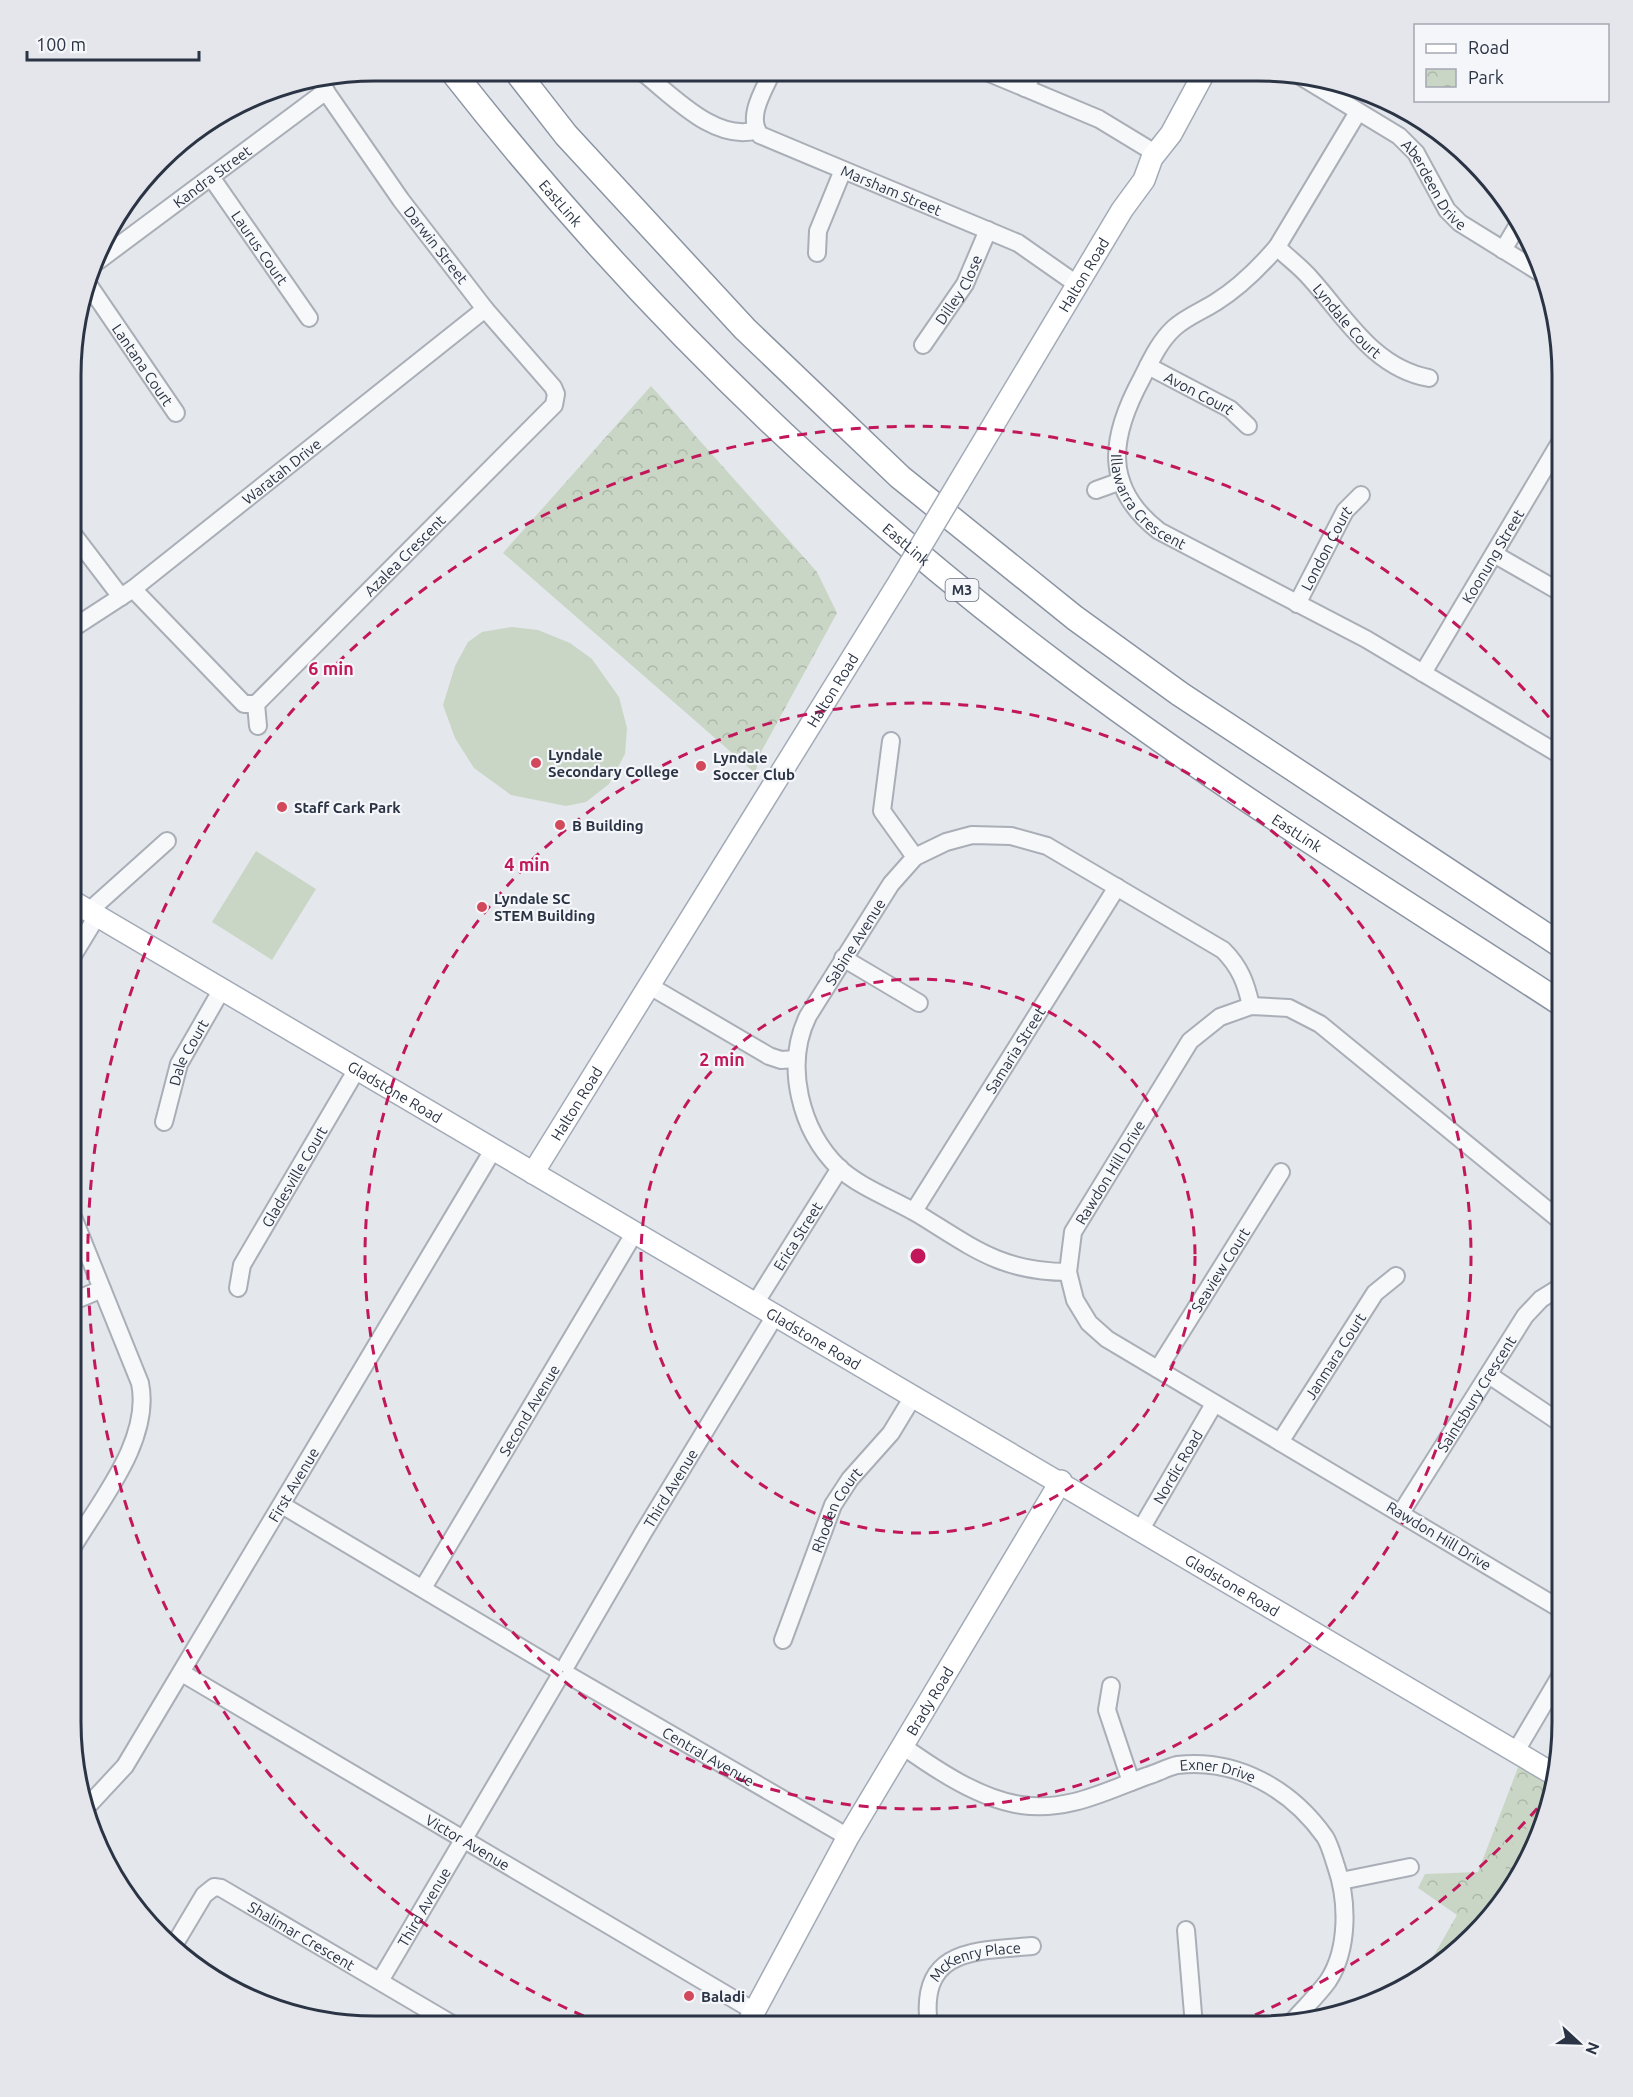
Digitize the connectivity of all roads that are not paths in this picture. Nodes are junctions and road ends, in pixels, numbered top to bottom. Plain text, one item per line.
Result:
1 (460, 81) edge
2 (524, 81) edge
3 (655, 81) edge
4 (768, 81) edge
5 (1008, 81) edge
6 (1029, 81) edge
7 (1199, 81) edge
8 (322, 86) edge
9 (1025, 88) junction
10 (1319, 88) edge
11 (1358, 112) junction
12 (757, 130) junction
13 (1151, 150) junction
14 (843, 170) junction
15 (211, 177) junction
16 (988, 230) junction
17 (1514, 231) edge
18 (1277, 247) junction
19 (1503, 250) junction
20 (817, 253) dead end
21 (107, 254) edge
22 (1531, 267) edge
23 (1078, 285) junction
24 (93, 292) edge
25 (485, 309) junction
26 (309, 318) dead end
27 (923, 345) dead end
28 (1148, 366) junction
29 (1429, 378) dead end
30 (554, 405) joint
31 (176, 413) dead end
32 (1248, 426) dead end
33 (1552, 457) edge
34 (1121, 481) junction
35 (1096, 490) dead end
36 (1361, 495) dead end
37 (81, 546) edge
38 (1494, 554) junction
39 (1552, 587) edge
40 (123, 596) junction
41 (1297, 604) junction
42 (81, 623) edge
43 (1423, 673) junction
44 (256, 704) junction
45 (258, 726) dead end
46 (891, 741) dead end
47 (1552, 750) edge
48 (167, 841) dead end
49 (915, 857) junction
50 (1116, 887) junction
51 (86, 909) edge
52 (81, 926) edge
53 (1552, 939) edge
54 (843, 958) junction
55 (648, 985) junction
56 (222, 989) junction
57 (1552, 997) edge
58 (919, 1003) dead end
59 (1251, 1006) junction
60 (796, 1059) junction
61 (357, 1069) junction
62 (164, 1122) dead end
63 (493, 1150) junction
64 (840, 1168) junction
65 (1281, 1172) dead end
66 (533, 1173) junction
67 (914, 1211) junction
68 (1552, 1214) edge
69 (635, 1232) junction
70 (81, 1235) edge
71 (1068, 1272) junction
72 (1396, 1276) dead end
73 (238, 1288) dead end
74 (102, 1289) junction
75 (1552, 1293) edge
76 (81, 1298) edge
77 (756, 1302) junction
78 (776, 1314) junction
79 (1158, 1369) junction
80 (1489, 1375) junction
81 (914, 1395) junction
82 (1214, 1404) junction
83 (1552, 1417) edge
84 (1280, 1442) junction
85 (1061, 1481) junction
86 (282, 1505) junction
87 (1401, 1513) junction
88 (1141, 1529) junction
89 (81, 1533) edge
90 (423, 1588) junction
91 (1552, 1604) edge
92 (783, 1640) dead end
93 (563, 1672) junction
94 (182, 1673) junction
95 (1111, 1686) dead end
96 (1552, 1690) edge
97 (904, 1747) junction
98 (1516, 1751) junction
99 (1547, 1770) edge
100 (1131, 1782) junction
101 (92, 1801) edge
102 (848, 1838) junction
103 (463, 1839) junction
104 (1410, 1867) dead end
105 (1341, 1881) junction
106 (1186, 1930) dead end
107 (177, 1940) edge
108 (1032, 1946) dead end
109 (380, 1981) junction
110 (1300, 2012) edge
111 (748, 2014) edge
112 (439, 2016) edge
113 (928, 2016) edge
114 (1193, 2016) edge

1 - 57 highway, EastLink / M3
2 - 53 highway
3 - 12 street
4 - 12 street
5 - 9 street
6 - 9 street
7 - 13 main road, Halton Road
8 - 15 street, Kandra Street
8 - 25 street, Darwin Street
9 - 13 street
10 - 11 street, Aberdeen Drive
11 - 18 street, Illawarra Crescent
11 - 19 street, Aberdeen Drive
12 - 14 street, Marsham Street
13 - 23 main road, Halton Road
14 - 16 street, Marsham Street
14 - 20 street
15 - 21 street, Kandra Street
15 - 26 street, Laurus Court
16 - 23 street, Marsham Street
16 - 27 street, Dilley Close
17 - 19 street
18 - 28 street, Illawarra Crescent
18 - 29 street, Lyndale Court
19 - 22 street, Aberdeen Drive
23 - 55 main road, Halton Road, bridge
24 - 31 street, Lantana Court
25 - 30 street, Darwin Street
25 - 40 street, Waratah Drive
28 - 32 street, Avon Court
28 - 34 street, Illawarra Crescent
30 - 44 street, Azalea Crescent
33 - 38 street, Koonung Street
34 - 35 street
34 - 41 street, Illawarra Crescent
36 - 41 street, London Court
37 - 40 street
38 - 39 street
38 - 43 street, Koonung Street
40 - 42 street, Waratah Drive
40 - 44 street
41 - 43 street, Illawarra Crescent
43 - 47 street, Illawarra Crescent
44 - 45 street
46 - 49 street
48 - 51 street
49 - 50 street, Sabine Avenue
49 - 54 street, Sabine Avenue
50 - 59 street, Sabine Avenue
50 - 67 street, Samaria Street
51 - 52 street
51 - 56 main road, Gladstone Road
54 - 58 street
54 - 60 street, Sabine Avenue
55 - 60 street
55 - 66 main road, Halton Road
56 - 61 main road, Gladstone Road
56 - 62 street, Dale Court
59 - 68 street, Rawdon Hill Drive
59 - 71 street, Rawdon Hill Drive
60 - 64 street, Sabine Avenue
61 - 63 main road, Gladstone Road
61 - 73 street, Gladesville Court
63 - 66 main road, Gladstone Road
63 - 86 street, First Avenue
64 - 67 street, Sabine Avenue
64 - 77 street, Erica Street
65 - 79 street, Seaview Court
66 - 69 main road, Gladstone Road
67 - 71 street, Sabine Avenue
69 - 77 main road, Gladstone Road
69 - 90 street, Second Avenue
70 - 74 street
71 - 79 street, Rawdon Hill Drive
72 - 84 street, Janmara Court
74 - 76 street
74 - 89 street
75 - 80 street, Saintsbury Crescent
77 - 78 main road, Gladstone Road
78 - 81 main road, Gladstone Road
78 - 93 street, Third Avenue
79 - 82 street, Rawdon Hill Drive
80 - 83 street
80 - 87 street, Saintsbury Crescent
81 - 85 main road, Gladstone Road
81 - 92 street, Rhoden Court
82 - 84 street, Rawdon Hill Drive
82 - 88 street, Nordic Road
84 - 87 street, Rawdon Hill Drive
85 - 88 main road, Gladstone Road
85 - 97 main road, Brady Road
86 - 90 street, Central Avenue
86 - 94 street, First Avenue
87 - 91 street, Rawdon Hill Drive
88 - 98 main road, Gladstone Road
90 - 93 street, Central Avenue
93 - 102 street, Central Avenue
93 - 103 street, Third Avenue
94 - 101 street, First Avenue
94 - 103 street, Victor Avenue
95 - 100 street
96 - 98 street
97 - 100 street, Exner Drive
97 - 102 main road, Brady Road
98 - 99 main road, Gladstone Road
100 - 105 street, Exner Drive
102 - 111 main road, Brady Road
103 - 109 street, Third Avenue
103 - 111 street, Victor Avenue
104 - 105 street
105 - 110 street, Exner Drive
106 - 114 street
107 - 109 street, Shalimar Crescent
108 - 113 street, McKenry Place
109 - 112 street, Shalimar Crescent

